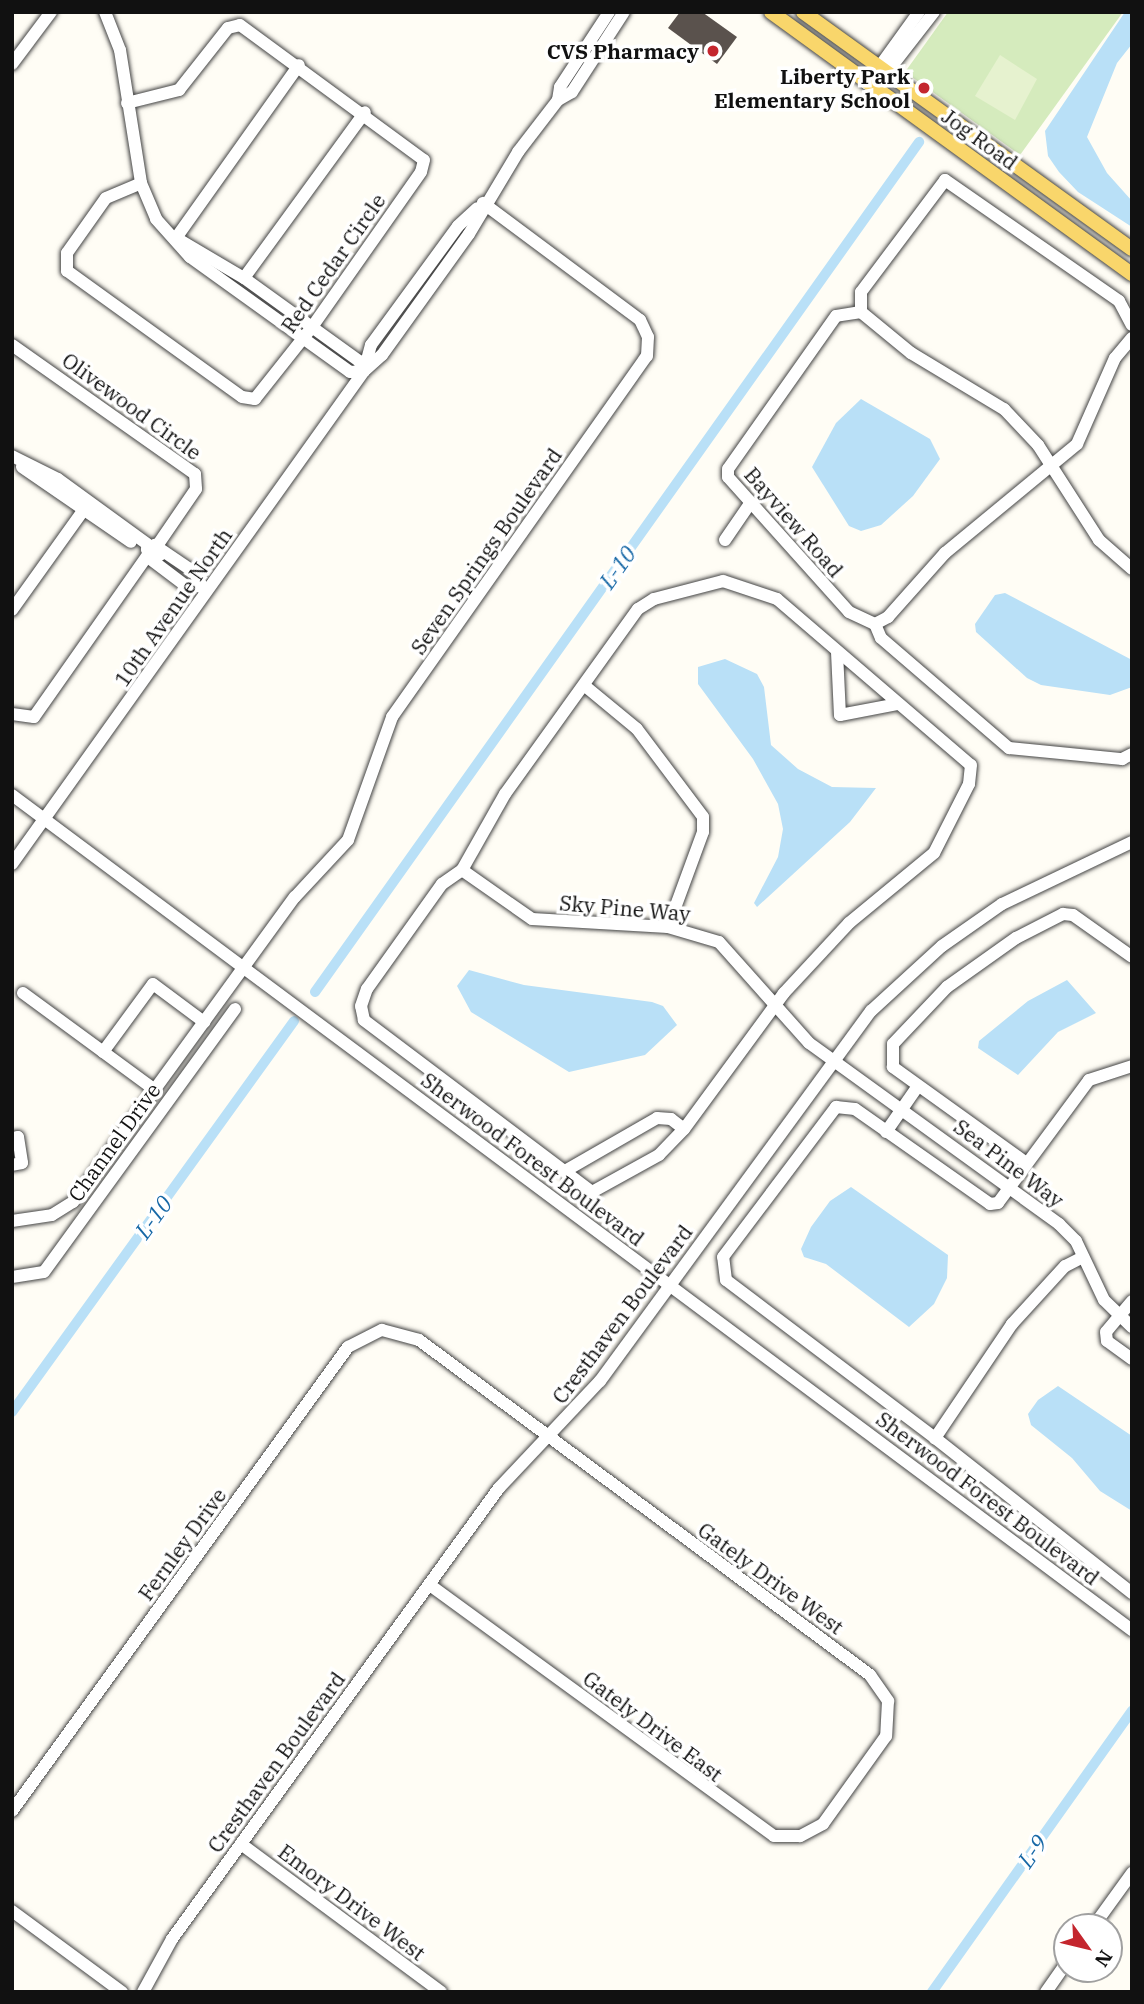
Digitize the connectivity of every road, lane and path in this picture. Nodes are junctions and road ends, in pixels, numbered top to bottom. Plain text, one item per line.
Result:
1 (51, 12) edge
2 (105, 12) edge
3 (609, 12) edge
4 (624, 12) edge
5 (771, 12) edge
6 (803, 12) edge
7 (919, 12) edge
8 (934, 12) edge
9 (12, 64) edge
10 (299, 65) junction
11 (883, 70) junction
12 (871, 86) junction
13 (558, 100) junction
14 (127, 103) junction
15 (365, 112) junction
16 (141, 183) junction
17 (483, 203) junction
18 (1074, 208) junction
19 (1063, 224) junction
20 (176, 238) junction
21 (1132, 249) edge
22 (1132, 274) edge
23 (244, 278) junction
24 (862, 312) junction
25 (1132, 325) edge
26 (312, 327) junction
27 (1132, 338) edge
28 (304, 339) junction
29 (12, 345) edge
30 (364, 371) junction
31 (14, 462) edge
32 (1052, 466) junction
33 (749, 505) junction
34 (87, 506) junction
35 (725, 540) dead end
36 (152, 551) junction
37 (1132, 569) edge
38 (202, 589) junction
39 (12, 610) edge
40 (875, 624) junction
41 (836, 652) junction
42 (585, 687) junction
43 (897, 704) junction
44 (12, 714) edge
45 (1132, 754) edge
46 (12, 795) edge
47 (46, 820) junction
48 (1132, 842) edge
49 (12, 864) edge
50 (462, 870) junction
51 (668, 927) junction
52 (1132, 957) edge
53 (244, 967) junction
54 (23, 993) dead end
55 (235, 1009) dead end
56 (774, 1009) junction
57 (204, 1022) junction
58 (103, 1052) junction
59 (833, 1058) junction
60 (1132, 1066) edge
61 (918, 1086) junction
62 (155, 1090) junction
63 (902, 1108) junction
64 (684, 1129) junction
65 (886, 1132) junction
66 (12, 1138) edge
67 (1025, 1162) junction
68 (12, 1165) edge
69 (565, 1171) junction
70 (1010, 1187) junction
71 (12, 1221) edge
72 (1083, 1257) junction
73 (12, 1277) edge
74 (670, 1285) junction
75 (1132, 1301) edge
76 (1118, 1318) junction
77 (1132, 1327) edge
78 (401, 1331) joint
79 (1132, 1359) edge
80 (549, 1437) junction
81 (934, 1438) junction
82 (429, 1584) junction
83 (1132, 1593) edge
84 (1132, 1630) edge
85 (853, 1784) joint
86 (12, 1811) edge
87 (241, 1844) junction
88 (1132, 1873) edge
89 (12, 1911) edge
90 (1103, 1913) edge
91 (122, 1992) edge
92 (143, 1992) edge
93 (441, 1992) edge

1 - 9 street
2 - 14 street
3 - 13 street, 10th Avenue North
4 - 13 street, 10th Avenue North
5 - 12 main road, Jog Road
6 - 11 main road, Jog Road
7 - 11 street
8 - 11 street
10 - 14 street, Red Cedar Circle
10 - 15 street, Red Cedar Circle
10 - 20 street
11 - 12 street
11 - 18 main road, Jog Road
12 - 19 main road, Jog Road
13 - 17 street, 10th Avenue North
14 - 16 street
15 - 23 street
15 - 26 street, Red Cedar Circle
16 - 20 street
16 - 28 street, Red Cedar Circle
17 - 30 street, 10th Avenue North
17 - 53 street, Seven Springs Boulevard
18 - 19 main road
18 - 21 main road, Jog Road
19 - 22 main road, Jog Road
20 - 23 street
20 - 28 street
23 - 26 street
24 - 25 street
24 - 32 street
24 - 33 street, Bayview Road
26 - 28 street, Red Cedar Circle
26 - 30 street
27 - 32 street
28 - 30 street
29 - 36 street, Olivewood Circle
30 - 38 street, 10th Avenue North
31 - 34 street
32 - 37 street
32 - 40 street
33 - 35 street
33 - 40 street, Bayview Road
34 - 36 street
34 - 39 street
36 - 38 street
36 - 44 street, Olivewood Circle
38 - 47 street, 10th Avenue North
40 - 45 street
41 - 42 street
41 - 43 street
41 - 43 street
42 - 50 street
42 - 51 street
43 - 56 street
46 - 47 street, Sherwood Forest Boulevard
47 - 49 street, 10th Avenue North
47 - 53 street, Sherwood Forest Boulevard
48 - 59 street, Cresthaven Boulevard
50 - 51 street, Sky Pine Way
50 - 69 street
51 - 56 street, Sky Pine Way
52 - 61 street
53 - 57 street, Seven Springs Boulevard
53 - 74 street, Sherwood Forest Boulevard
54 - 58 street
55 - 73 street, Channel Drive
56 - 59 street, Sky Pine Way
56 - 64 street
57 - 58 street
57 - 62 street, Seven Springs Boulevard
58 - 62 street
59 - 63 street, Sea Pine Way
59 - 74 street, Cresthaven Boulevard
60 - 67 street
61 - 63 street
61 - 67 street
62 - 71 street, Seven Springs Boulevard
63 - 65 street
63 - 70 street, Sea Pine Way
64 - 69 street
64 - 69 street
65 - 70 street
65 - 81 street
66 - 68 street
67 - 70 street
70 - 72 street, Sea Pine Way
72 - 76 street, Sea Pine Way
72 - 81 street
74 - 80 street, Cresthaven Boulevard
74 - 84 street, Sherwood Forest Boulevard
75 - 76 street
76 - 77 street, Sea Pine Way
76 - 79 street
78 - 80 street, Gately Drive West
78 - 86 street, Fernley Drive
80 - 82 street, Cresthaven Boulevard
80 - 85 street, Gately Drive West
81 - 83 street
82 - 85 street, Gately Drive East
82 - 87 street, Cresthaven Boulevard
87 - 92 street, Cresthaven Boulevard
87 - 93 street, Emory Drive West
88 - 90 street
89 - 91 street

